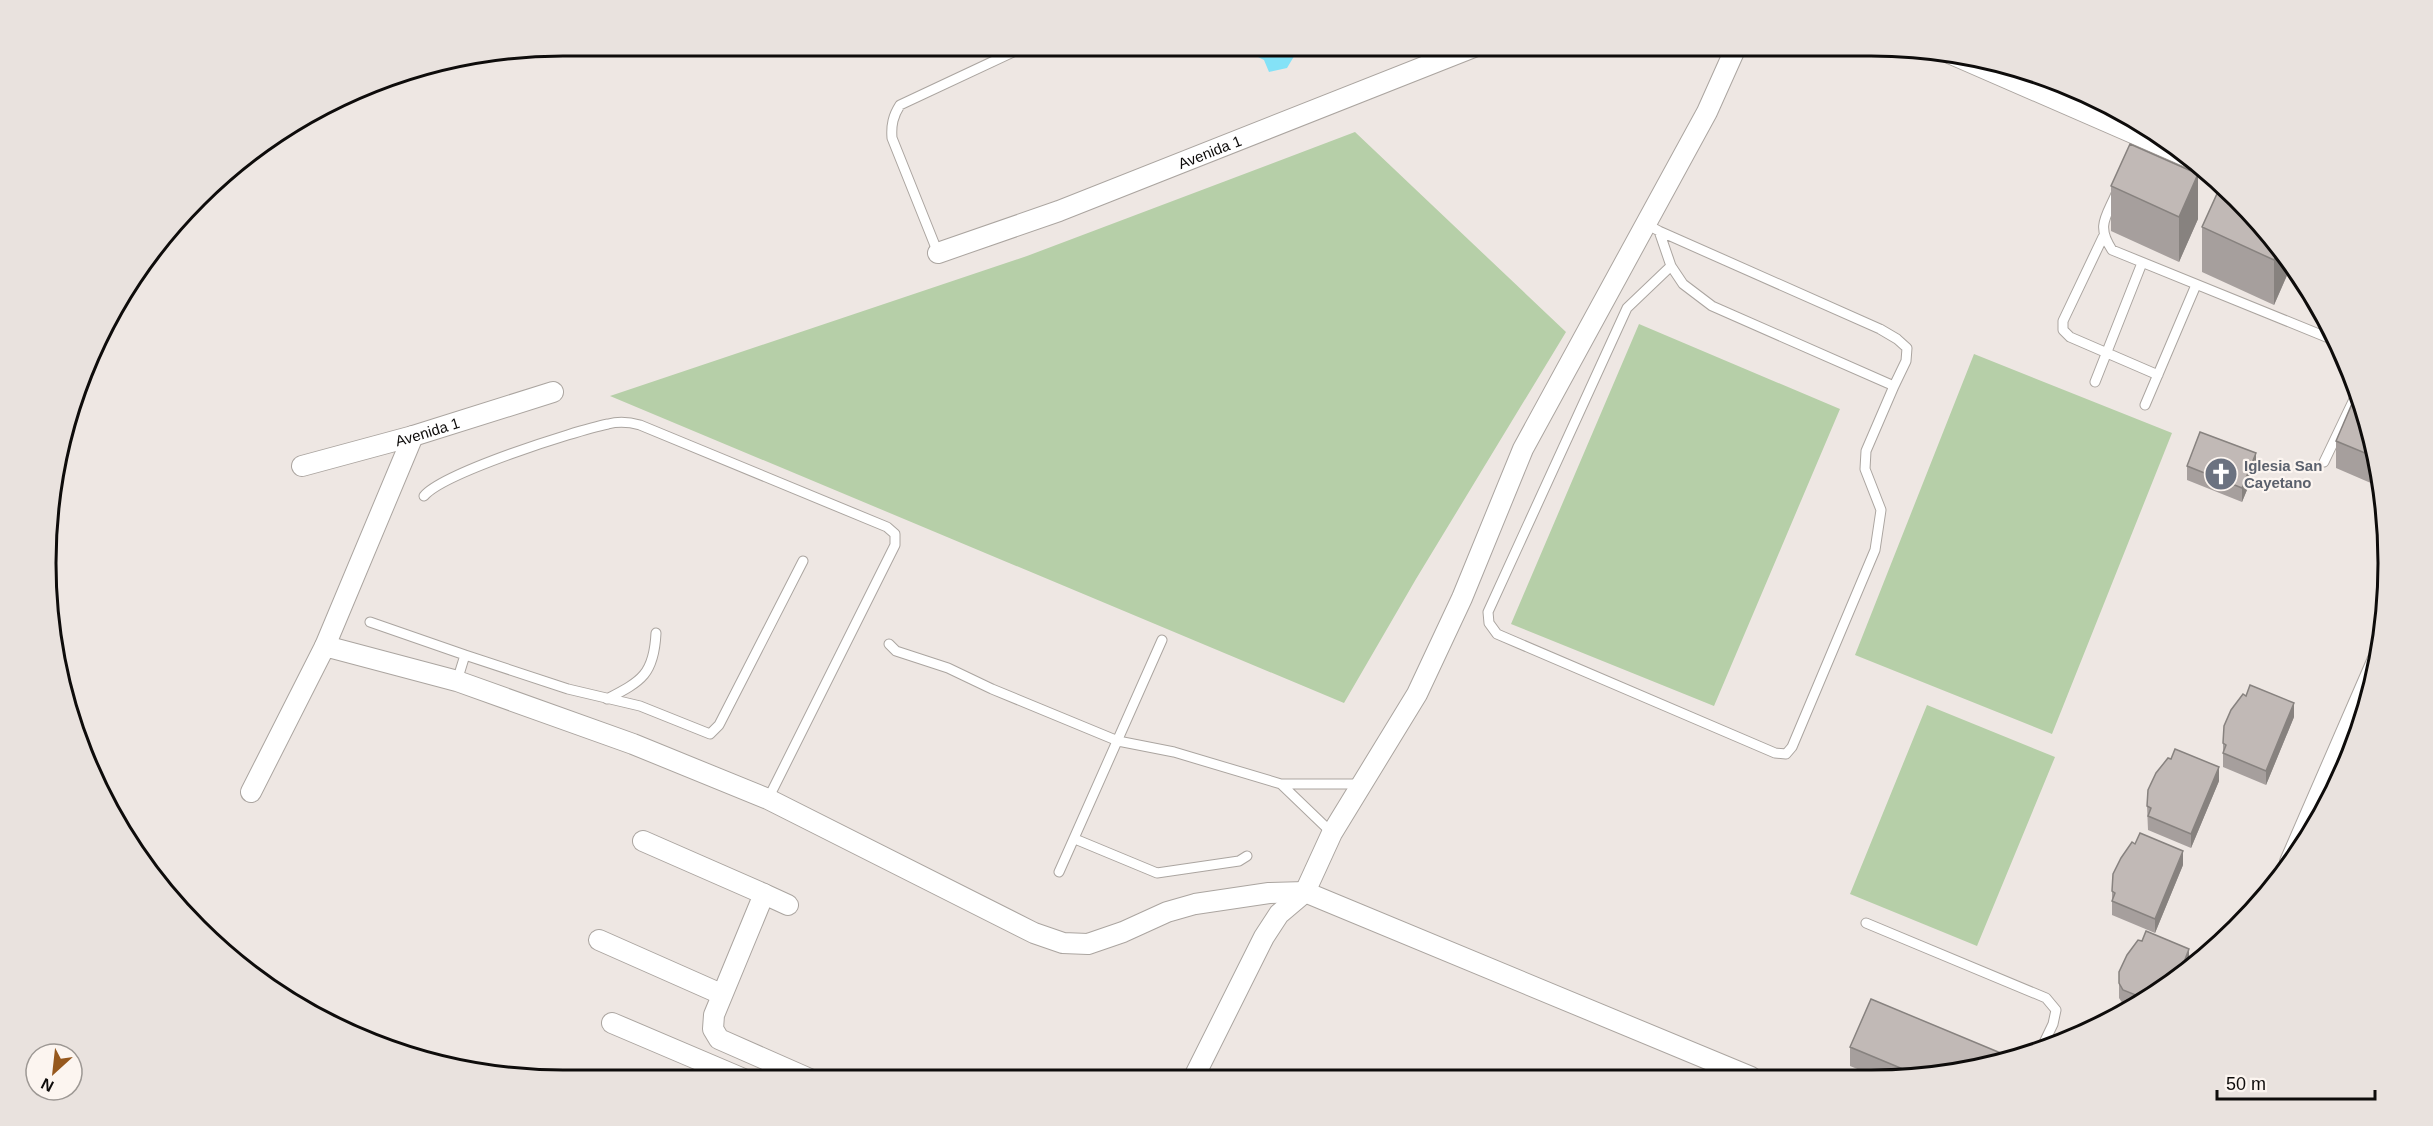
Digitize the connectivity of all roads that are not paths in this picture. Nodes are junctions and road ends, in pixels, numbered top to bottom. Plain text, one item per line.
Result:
1 (1005, 56) edge
2 (1451, 56) edge
3 (1732, 56) edge
4 (1980, 68) edge
5 (2167, 151) edge
6 (2120, 185) edge
7 (1652, 227) junction
8 (2103, 237) junction
9 (938, 253) joint
10 (2142, 263) junction
11 (1671, 266) junction
12 (2196, 285) junction
13 (2324, 336) edge
14 (2107, 353) junction
15 (2158, 375) junction
16 (2095, 382) dead end
17 (1894, 386) junction
18 (553, 392) dead end
19 (2352, 404) edge
20 (2145, 405) dead end
21 (413, 436) junction
22 (2325, 462) dead end
23 (302, 466) dead end
24 (424, 496) dead end
25 (803, 561) dead end
26 (370, 622) dead end
27 (656, 633) dead end
28 (1162, 640) dead end
29 (889, 644) dead end
30 (325, 646) junction
31 (465, 655) junction
32 (457, 681) junction
33 (607, 699) junction
34 (2355, 713) edge
35 (1118, 741) junction
36 (1281, 784) junction
37 (1363, 784) junction
38 (251, 792) dead end
39 (768, 799) junction
40 (2309, 819) edge
41 (1332, 833) junction
42 (1075, 839) junction
43 (643, 841) dead end
44 (1247, 856) dead end
45 (1059, 872) dead end
46 (1305, 892) junction
47 (764, 894) junction
48 (788, 905) dead end
49 (1866, 923) dead end
50 (599, 940) dead end
51 (721, 994) junction
52 (612, 1023) dead end
53 (2046, 1039) edge
54 (722, 1070) edge
55 (789, 1070) edge
56 (1198, 1070) edge
57 (1734, 1070) edge

1 - 9 lane
2 - 9 street, Avenida 1
3 - 7 street
4 - 5 street
6 - 8 lane
7 - 11 lane
7 - 17 lane
7 - 37 street
8 - 10 lane
8 - 14 lane
10 - 12 lane
10 - 14 lane
11 - 17 lane
11 - 17 lane
12 - 13 lane
12 - 15 lane
14 - 15 lane
14 - 16 lane
15 - 20 lane
18 - 21 street, Avenida 1
19 - 22 lane
21 - 23 street, Avenida 1
21 - 30 street
24 - 39 lane
25 - 33 lane
26 - 31 lane
27 - 33 lane
28 - 35 lane
29 - 35 lane
30 - 32 street
30 - 38 street
31 - 32 lane
31 - 33 lane
32 - 39 street
34 - 40 street
35 - 36 lane
35 - 42 lane
36 - 37 lane
36 - 41 lane
37 - 41 street
39 - 46 street
41 - 46 street
42 - 44 lane
42 - 45 lane
43 - 47 street
46 - 56 street
46 - 57 street
47 - 48 street
47 - 51 street
49 - 53 lane
50 - 51 street
51 - 55 street
52 - 54 street

